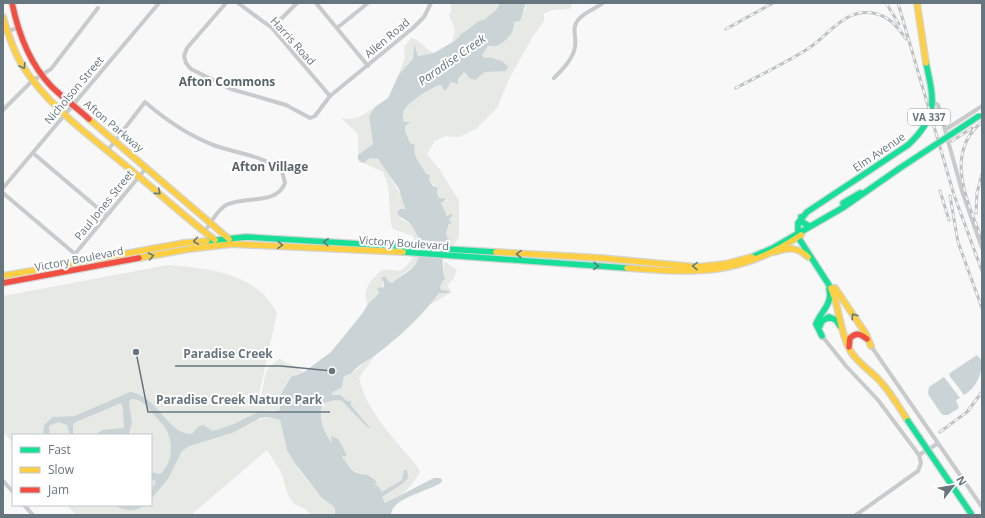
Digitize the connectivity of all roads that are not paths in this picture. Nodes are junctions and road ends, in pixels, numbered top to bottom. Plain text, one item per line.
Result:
1 (12, 3) edge
2 (159, 3) edge
3 (226, 3) edge
4 (238, 3) edge
5 (297, 3) edge
6 (316, 3) edge
7 (368, 3) edge
8 (431, 3) edge
9 (603, 3) edge
10 (917, 3) edge
11 (98, 8) dead end
12 (3, 17) edge
13 (18, 28) junction
14 (272, 28) junction
15 (337, 28) junction
16 (5, 31) edge
17 (368, 66) junction
18 (42, 75) junction
19 (554, 78) dead end
20 (32, 81) junction
21 (330, 96) junction
22 (933, 102) junction
23 (73, 105) junction
24 (982, 106) edge
25 (3, 110) edge
26 (65, 115) junction
27 (980, 115) edge
28 (946, 130) junction
29 (115, 140) junction
30 (108, 150) junction
31 (33, 153) junction
32 (147, 167) junction
33 (139, 176) junction
34 (3, 188) edge
35 (3, 193) edge
36 (106, 215) junction
37 (801, 217) junction
38 (210, 222) junction
39 (815, 224) junction
40 (809, 226) junction
41 (205, 231) junction
42 (798, 235) junction
43 (228, 238) junction
44 (214, 239) junction
45 (222, 244) junction
46 (232, 244) junction
47 (982, 248) edge
48 (407, 250) junction
49 (775, 252) junction
50 (75, 254) junction
51 (81, 262) junction
52 (814, 262) junction
53 (721, 267) junction
54 (83, 268) junction
55 (819, 269) junction
56 (3, 276) edge
57 (3, 283) edge
58 (830, 286) junction
59 (838, 309) junction
60 (824, 313) junction
61 (842, 332) junction
62 (822, 336) junction
63 (871, 346) junction
64 (850, 350) junction
65 (938, 444) junction
66 (919, 455) junction
67 (3, 481) edge
68 (12, 491) edge
69 (25, 506) edge
70 (982, 507) edge
71 (33, 515) edge
72 (856, 515) edge
73 (972, 515) edge

1 - 13 main road, Afton Parkway
2 - 23 street, Nicholson Street
3 - 21 street, Allen Road
4 - 14 street, Harris Road
5 - 14 street
6 - 15 street
7 - 15 street
8 - 17 street, Allen Road
9 - 19 street
10 - 22 main road, Elm Avenue / VA 337
11 - 18 street
12 - 16 main road, Afton Parkway
13 - 16 street
13 - 18 main road, Afton Parkway
14 - 21 street, Harris Road
15 - 17 street
16 -> 20 main road, Afton Parkway
17 - 21 street, Allen Road
18 - 20 street
18 - 23 main road, Afton Parkway
20 - 25 street
20 - 26 main road, Afton Parkway
22 - 28 street
22 - 37 main road, Elm Avenue / VA 337
23 - 26 street, Nicholson Street
23 - 29 main road, Afton Parkway
24 - 28 street
26 - 30 main road, Afton Parkway
26 - 31 street, Nicholson Street
27 - 39 main road, bridge
28 - 47 street
29 - 30 street
29 - 32 main road, Afton Parkway
29 - 38 street
30 - 33 main road, Afton Parkway
31 - 34 street, Nicholson Street
31 - 36 street
32 - 33 street, Paul Jones Street
32 - 38 main road, Afton Parkway
33 - 36 street, Paul Jones Street
33 -> 41 main road, Afton Parkway
35 - 50 street
36 - 50 street, Paul Jones Street
37 - 40 main road
37 - 42 main road
38 - 41 street
38 - 43 main road, Afton Parkway
39 - 40 main road
39 - 42 main road
40 - 42 main road
41 - 44 main road, Afton Parkway
42 - 49 main road, Victory Boulevard
42 - 52 main road
42 - 53 main road, Victory Boulevard
43 - 44 main road, Victory Boulevard
43 - 46 main road, Afton Parkway
48 -> 43 main road, Victory Boulevard
44 - 45 main road, Afton Parkway
44 -> 51 main road, Victory Boulevard
45 - 46 main road, Victory Boulevard
54 -> 45 main road, Victory Boulevard
46 -> 48 main road, Victory Boulevard
48 - 53 main road, Victory Boulevard
49 - 52 main road
49 - 53 main road, Victory Boulevard
50 - 51 street
51 - 54 street
51 - 56 main road, Victory Boulevard
52 - 55 main road
54 - 57 main road, Victory Boulevard
55 - 58 main road
55 - 58 main road
58 - 59 main road
58 - 60 main road
63 -> 58 main road
59 - 60 main road
59 - 61 main road
60 - 62 main road
61 - 62 main road
61 - 64 main road
62 - 66 street
63 - 64 main road
63 - 65 street
64 - 73 main road, bridge
65 - 66 street
65 - 70 street
66 - 72 street
67 - 68 street
69 - 71 street

